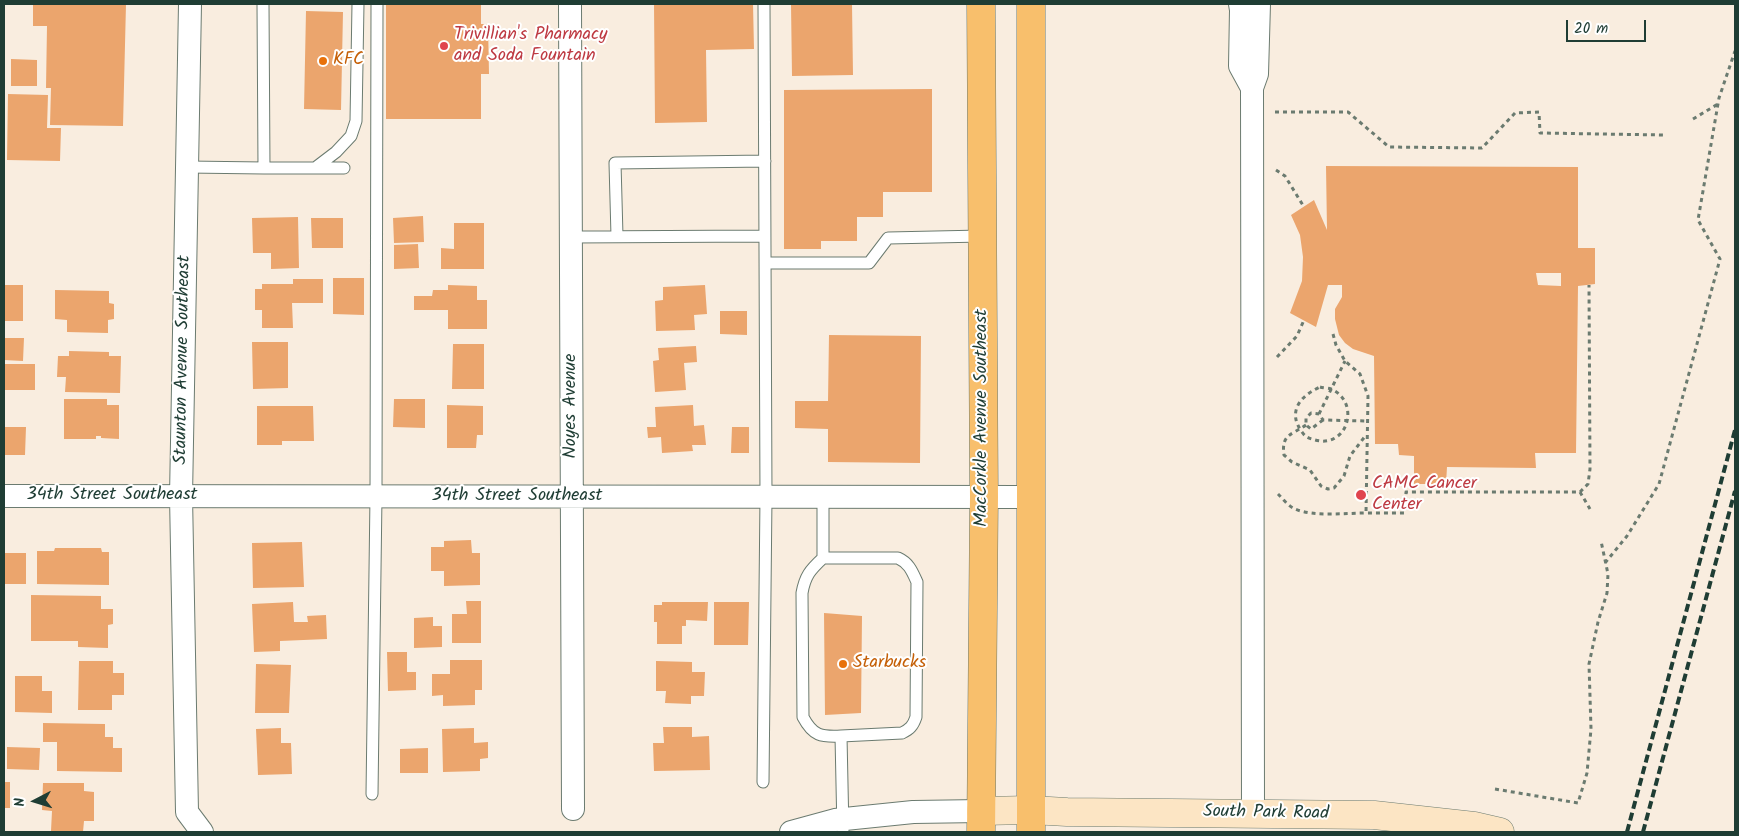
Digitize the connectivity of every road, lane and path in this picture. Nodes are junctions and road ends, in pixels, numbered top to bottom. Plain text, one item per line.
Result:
1 (190, 4) edge
2 (263, 4) edge
3 (358, 4) edge
4 (377, 4) edge
5 (570, 4) edge
6 (764, 4) edge
7 (980, 4) edge
8 (1031, 4) edge
9 (1240, 4) edge
10 (1259, 4) edge
11 (1735, 51) edge
12 (1252, 88) junction
13 (1718, 103) junction
14 (1274, 112) dead end
15 (1693, 120) dead end
16 (1664, 135) dead end
17 (765, 161) junction
18 (1270, 166) dead end
19 (187, 167) junction
20 (264, 168) junction
21 (315, 168) junction
22 (344, 168) dead end
23 (1304, 207) dead end
24 (617, 236) junction
25 (764, 236) junction
26 (982, 236) junction
27 (571, 237) junction
28 (765, 263) junction
29 (1589, 285) dead end
30 (1304, 320) dead end
31 (1332, 334) dead end
32 (1274, 360) dead end
33 (1345, 361) junction
34 (1331, 389) junction
35 (1318, 414) junction
36 (1323, 420) junction
37 (1349, 420) junction
38 (1367, 421) junction
39 (1306, 425) junction
40 (1300, 429) junction
41 (1367, 434) junction
42 (1274, 489) dead end
43 (1580, 492) junction
44 (4, 496) edge
45 (181, 496) junction
46 (376, 496) junction
47 (823, 496) junction
48 (572, 497) junction
49 (766, 497) junction
50 (984, 497) junction
51 (1031, 497) junction
52 (1590, 510) dead end
53 (1366, 513) junction
54 (1601, 541) dead end
55 (823, 558) junction
56 (1606, 563) junction
57 (841, 736) junction
58 (763, 782) dead end
59 (1495, 789) dead end
60 (372, 794) dead end
61 (573, 808) dead end
62 (1253, 814) junction
63 (981, 821) edge
64 (1031, 821) edge
65 (843, 826) edge
66 (202, 832) edge
67 (791, 832) edge
68 (1500, 832) edge

1 - 19 street, Staunton Avenue Southeast
2 - 20 lane
3 - 21 lane
4 - 46 lane
5 - 27 street, Noyes Avenue
6 - 17 lane
7 - 26 main road, MacCorkle Avenue Southeast
8 - 51 main road
9 - 12 street
10 - 12 street
11 - 13 path
12 - 62 street
13 - 15 path
13 - 56 path
14 - 16 path
17 - 24 lane
17 - 25 lane
18 - 23 path
19 - 20 lane
19 - 45 street, Staunton Avenue Southeast
20 - 21 lane
21 - 22 lane
24 - 25 lane
24 - 27 lane
25 - 28 lane
26 - 28 lane
26 - 50 main road, MacCorkle Avenue Southeast
27 - 48 street, Noyes Avenue
28 - 49 lane
29 - 43 path
30 - 32 path
31 - 33 path
33 - 34 path
33 - 38 path
34 - 35 path
34 - 37 path
34 - 40 path
35 - 36 path
35 - 39 path
36 - 37 path
36 - 39 path
37 - 38 path
37 - 40 path
38 - 41 path
39 - 40 path
40 - 41 path
41 - 53 path
42 - 53 path
43 - 52 path
43 - 53 path
44 - 45 street, 34th Street Southeast
45 - 46 street, 34th Street Southeast
45 - 66 street, Staunton Avenue Southeast
46 - 48 street, 34th Street Southeast
46 - 60 lane
47 - 49 street, 34th Street Southeast
47 - 50 street, 34th Street Southeast
47 - 55 lane
48 - 49 street, 34th Street Southeast
48 - 61 street, Noyes Avenue
49 - 58 lane
50 - 51 street, 34th Street Southeast
50 - 63 main road, MacCorkle Avenue Southeast
51 - 64 main road
54 - 56 path
55 - 57 lane
55 - 57 lane
56 - 59 path
57 - 65 lane
62 - 64 street, South Park Road
62 - 68 street, South Park Road
63 - 64 street, South Park Road
63 - 65 street
65 - 67 street

